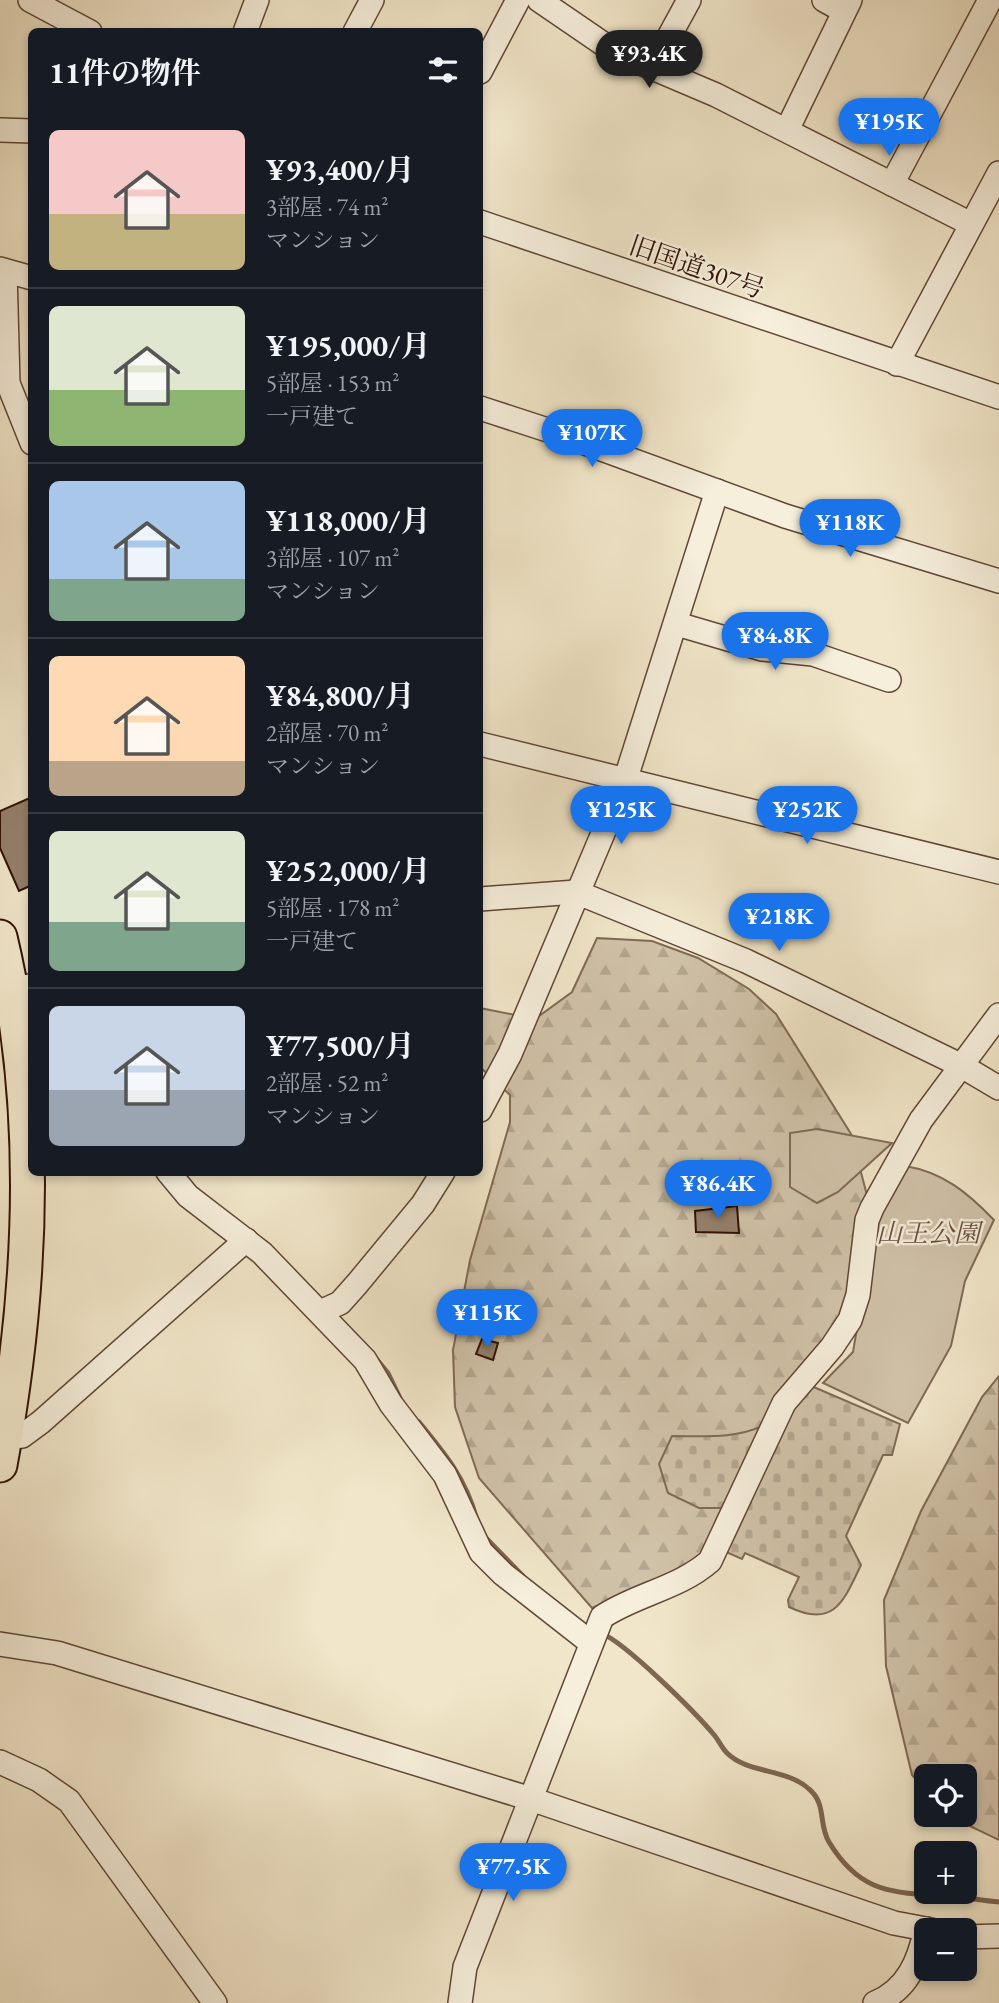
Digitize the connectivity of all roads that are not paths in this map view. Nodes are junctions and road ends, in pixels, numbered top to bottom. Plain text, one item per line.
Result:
1 (30, 0) edge
2 (257, 0) edge
3 (372, 0) edge
4 (518, 0) edge
5 (539, 0) edge
6 (689, 0) edge
7 (824, 0) edge
8 (990, 0) edge
9 (847, 5) edge
10 (82, 28) edge
11 (246, 28) edge
12 (357, 28) edge
13 (483, 66) edge
14 (652, 68) junction
15 (0, 130) edge
16 (787, 130) junction
17 (28, 131) edge
18 (999, 173) edge
19 (892, 184) junction
20 (483, 223) edge
21 (971, 225) junction
22 (2, 270) edge
23 (28, 277) edge
24 (897, 364) junction
25 (999, 397) edge
26 (483, 409) edge
27 (28, 433) edge
28 (717, 491) junction
29 (999, 581) edge
30 (677, 624) junction
31 (889, 680) dead end
32 (483, 745) edge
33 (625, 781) junction
34 (999, 872) edge
35 (576, 892) junction
36 (483, 899) edge
37 (0, 937) edge
38 (21, 990) edge
39 (999, 1015) edge
40 (960, 1065) junction
41 (999, 1088) edge
42 (483, 1104) edge
43 (172, 1176) edge
44 (440, 1176) edge
45 (246, 1240) junction
46 (320, 1312) junction
47 (3, 1451) edge
48 (595, 1634) junction
49 (0, 1644) edge
50 (0, 1762) edge
51 (531, 1799) junction
52 (914, 1926) edge
53 (999, 1936) edge
54 (977, 1937) edge
55 (914, 1967) edge
56 (215, 2003) edge
57 (460, 2003) edge
58 (875, 2003) edge

1 - 10 street
2 - 11 street
3 - 12 street
4 - 13 street
5 - 14 street
6 - 14 street
7 - 9 street
8 - 19 street
9 - 16 street
14 - 16 street
15 - 17 street
16 - 19 street
18 - 21 street
19 - 21 street
20 - 24 street, 旧国道307号
21 - 24 street
22 - 23 street
22 - 27 street
24 - 25 street, 旧国道307号
26 - 28 street
28 - 29 street
28 - 30 street
30 - 31 street
30 - 33 street
32 - 33 street
33 - 34 street
33 - 35 street
35 - 36 street
35 - 40 street
35 - 42 street
37 - 38 highway
38 - 47 highway
39 - 40 street
40 - 41 street
40 - 48 street
43 - 45 street
44 - 46 street
45 - 46 street
45 - 47 street
46 - 48 street
48 - 51 street
49 - 51 street
50 - 56 street
51 - 52 street
51 - 57 street
53 - 54 street
55 - 58 street

